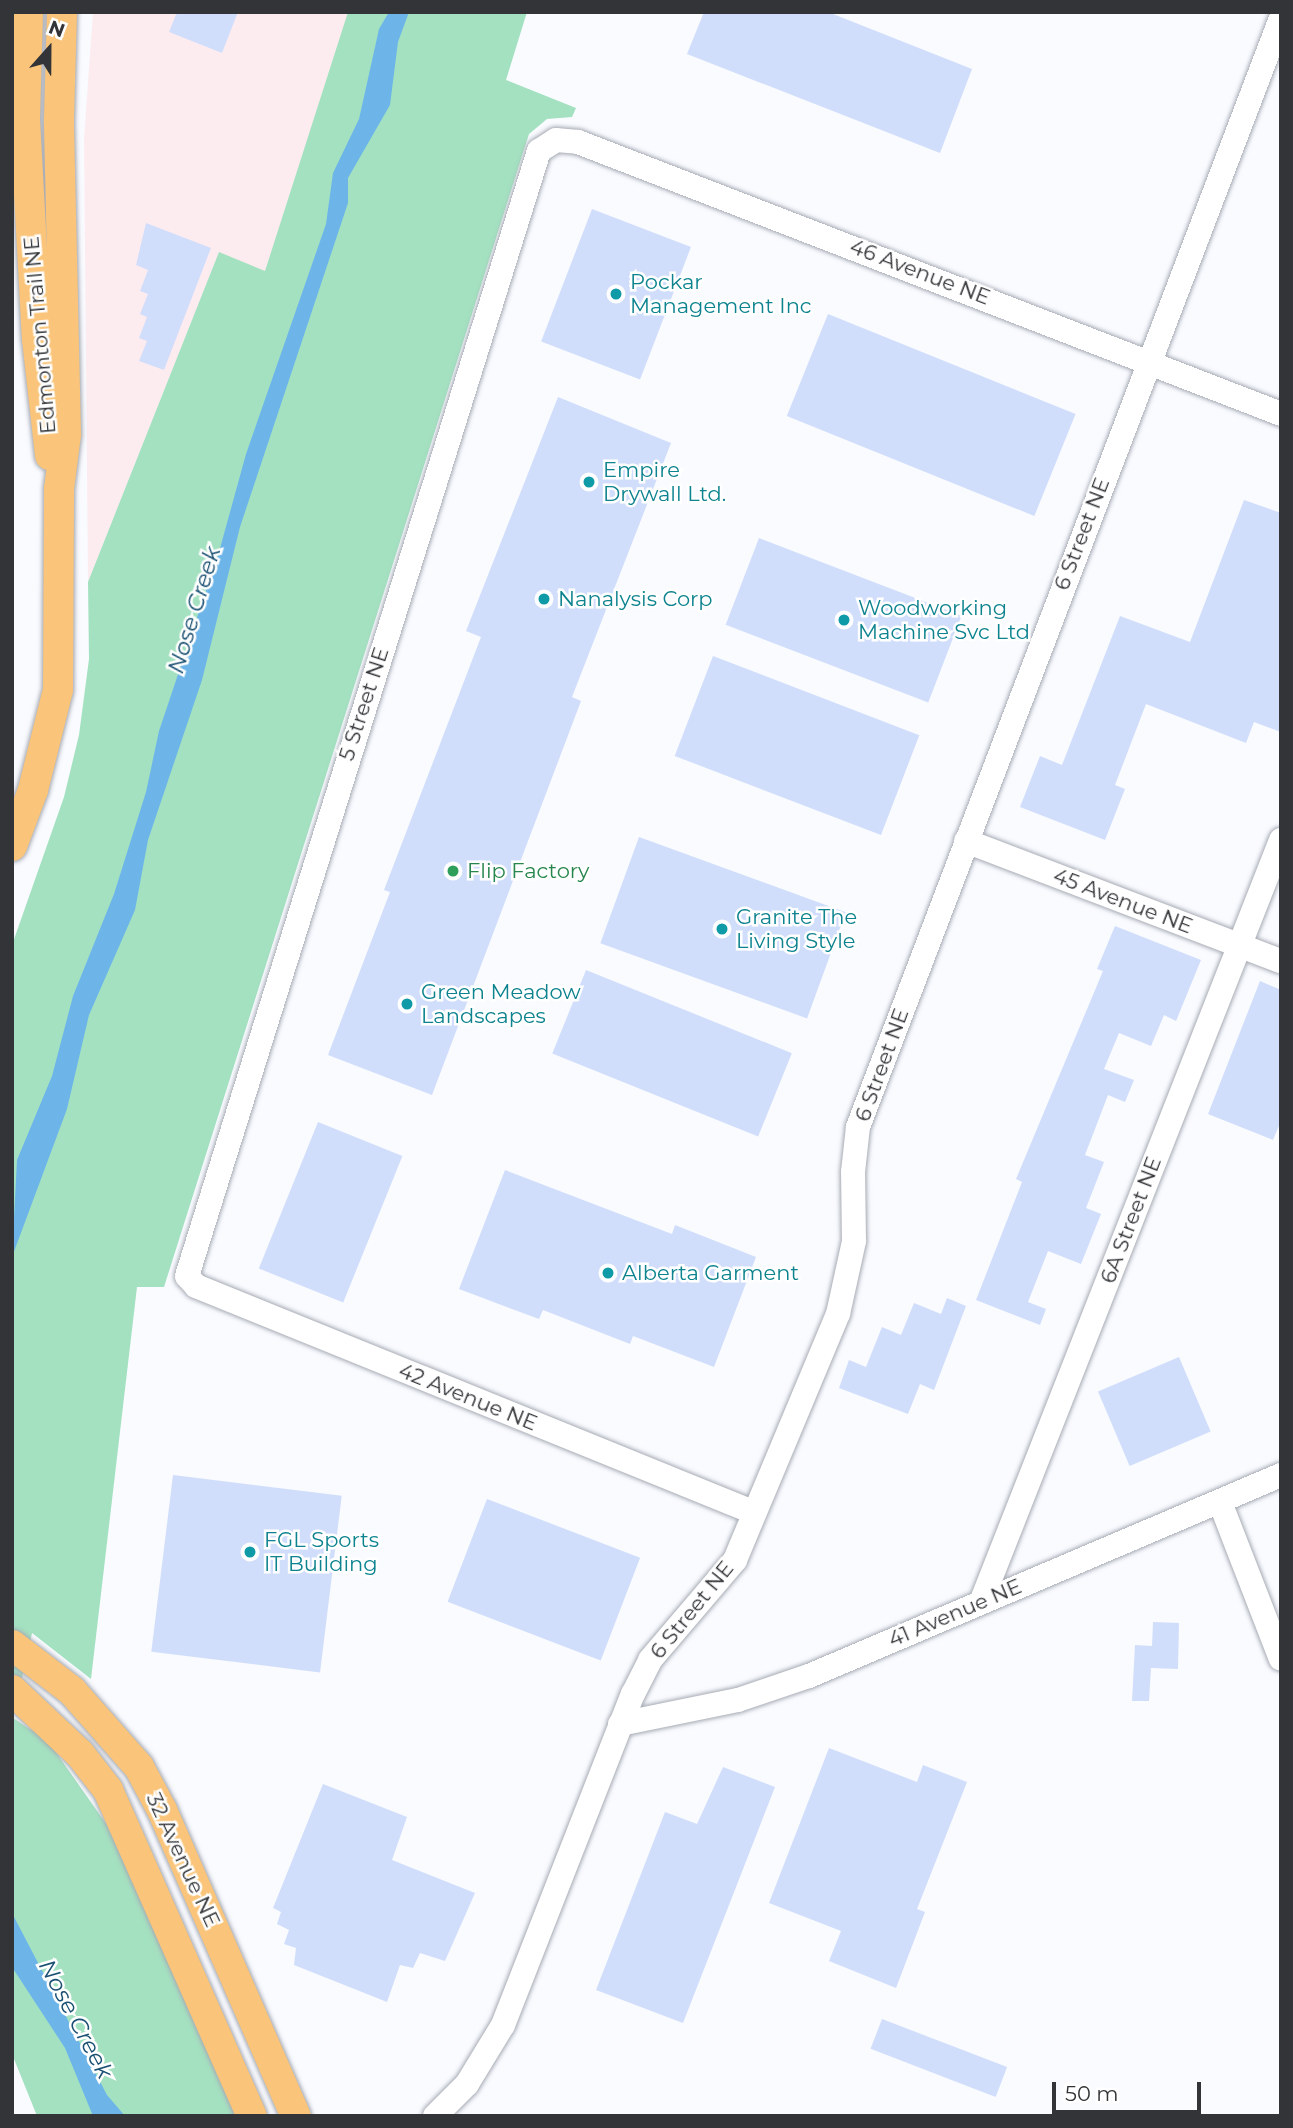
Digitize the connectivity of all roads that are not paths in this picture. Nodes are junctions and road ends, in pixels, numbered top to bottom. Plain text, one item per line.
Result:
1 (28, 12) edge
2 (62, 12) edge
3 (1281, 18) edge
4 (556, 141) joint
5 (1148, 360) junction
6 (1281, 414) edge
7 (59, 489) junction
8 (1281, 840) edge
9 (966, 841) junction
10 (12, 846) edge
11 (1239, 945) junction
12 (1281, 961) edge
13 (187, 1276) joint
14 (1281, 1475) edge
15 (1220, 1502) junction
16 (753, 1512) junction
17 (982, 1600) junction
18 (12, 1645) edge
19 (1281, 1659) edge
20 (12, 1690) edge
21 (620, 1724) junction
22 (297, 2114) edge
23 (438, 2115) edge
24 (252, 2116) edge

1 - 7 main road, Edmonton Trail NE
2 - 7 main road, Edmonton Trail NE
3 - 5 street, 6 Street NE
4 - 5 street, 46 Avenue NE
4 - 13 street, 5 Street NE
5 - 6 street, 46 Avenue NE
5 - 9 street, 6 Street NE
7 - 10 main road, Edmonton Trail NE
8 - 11 street, 6A Street NE
9 - 11 street, 45 Avenue NE
9 - 16 street, 6 Street NE
11 - 12 street, 45 Avenue NE
11 - 17 street, 6A Street NE
13 - 16 street, 42 Avenue NE
14 - 15 street, 41 Avenue NE
15 - 17 street, 41 Avenue NE
15 - 19 street
16 - 21 street, 6 Street NE
17 - 21 street, 41 Avenue NE
18 - 22 main road, 32 Avenue NE
20 - 24 main road, 32 Avenue NE
21 - 23 street, 6 Street NE

